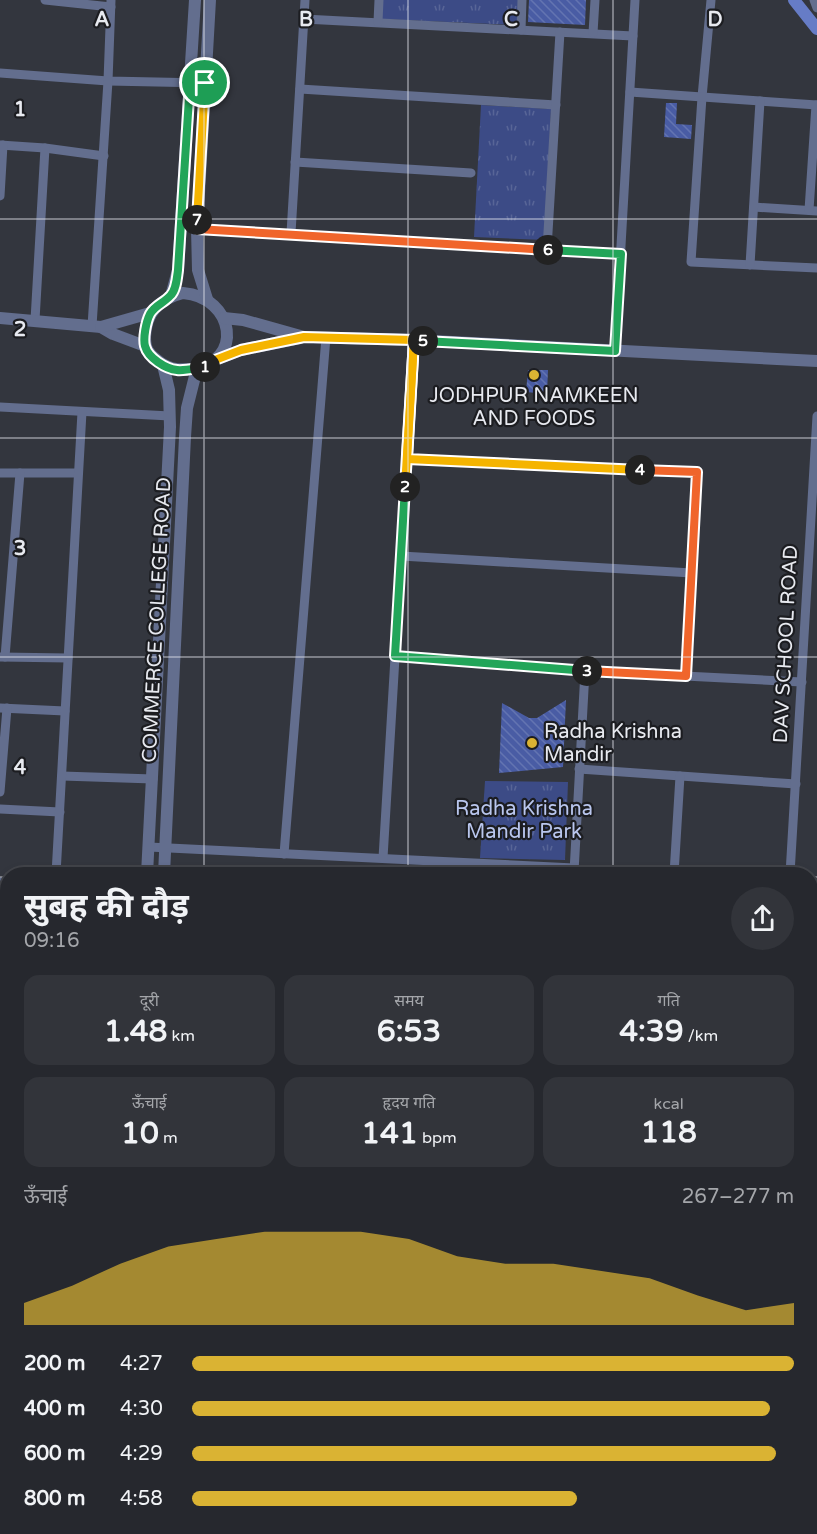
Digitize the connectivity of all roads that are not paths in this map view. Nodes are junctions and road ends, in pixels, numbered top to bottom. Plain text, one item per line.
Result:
1 (45, 0) edge
2 (195, 0) edge
3 (210, 0) edge
4 (305, 0) edge
5 (379, 0) edge
6 (522, 0) edge
7 (595, 0) edge
8 (635, 0) edge
9 (711, 0) edge
10 (814, 0) edge
11 (111, 4) edge
12 (817, 8) edge
13 (304, 19) junction
14 (378, 22) junction
15 (520, 30) junction
16 (560, 32) junction
17 (593, 33) junction
18 (633, 36) junction
19 (0, 73) edge
20 (108, 81) junction
21 (190, 82) junction
22 (205, 83) junction
23 (300, 89) junction
24 (630, 92) junction
25 (702, 96) junction
26 (760, 101) junction
27 (555, 105) junction
28 (817, 105) edge
29 (2, 145) edge
30 (45, 148) junction
31 (104, 156) junction
32 (296, 162) junction
33 (471, 173) dead end
34 (0, 196) edge
35 (754, 207) junction
36 (813, 211) edge
37 (197, 229) junction
38 (291, 233) junction
39 (547, 249) junction
40 (621, 254) junction
41 (750, 265) junction
42 (817, 268) edge
43 (171, 296) junction
44 (207, 299) junction
45 (150, 313) junction
46 (0, 318) edge
47 (224, 318) junction
48 (35, 320) junction
49 (97, 326) junction
50 (304, 337) junction
51 (326, 338) junction
52 (414, 340) junction
53 (145, 346) junction
54 (615, 351) junction
55 (215, 360) junction
56 (817, 361) edge
57 (163, 365) junction
58 (197, 368) junction
59 (0, 408) edge
60 (82, 412) junction
61 (170, 416) junction
62 (817, 416) edge
63 (407, 459) junction
64 (78, 472) junction
65 (0, 473) edge
66 (20, 473) junction
67 (815, 474) edge
68 (401, 556) junction
69 (813, 567) edge
70 (692, 573) junction
71 (395, 656) junction
72 (2, 657) edge
73 (68, 658) junction
74 (585, 671) junction
75 (686, 676) junction
76 (802, 682) junction
77 (3, 708) edge
78 (65, 711) junction
79 (579, 769) junction
80 (62, 776) junction
81 (680, 776) junction
82 (153, 779) junction
83 (796, 784) junction
84 (0, 792) edge
85 (0, 809) edge
86 (60, 812) junction
87 (149, 847) junction
88 (166, 848) junction
89 (284, 854) junction
90 (383, 858) junction
91 (56, 867) edge
92 (148, 867) edge
93 (165, 867) edge
94 (515, 867) edge
95 (574, 867) edge
96 (674, 867) edge
97 (790, 867) edge

1 - 11 street
2 - 21 street
3 - 22 street
4 - 13 street
5 - 14 street
6 - 15 street
7 - 17 street
8 - 18 street
9 - 25 street
10 - 12 street
11 - 20 street
13 - 14 street
13 - 23 street
14 - 15 street
15 - 16 street
16 - 17 street
16 - 27 street
17 - 18 street
18 - 24 street
19 - 20 street
20 - 21 street
20 - 31 street
21 - 22 street
21 - 43 street
22 - 37 street
23 - 27 street
23 - 32 street
24 - 25 street
24 - 40 street
25 - 26 street
25 - 41 street
26 - 28 street
26 - 35 street
27 - 39 street
28 - 36 street
29 - 30 street
29 - 34 street
30 - 31 street
30 - 48 street
31 - 49 street
32 - 33 street
32 - 38 street
35 - 36 street
35 - 41 street
37 - 38 street
37 - 44 street
38 - 39 street
39 - 40 street
40 - 54 street
41 - 42 street
43 - 44 street
43 - 45 street
44 - 47 street
45 - 49 street
45 - 53 street
46 - 48 street
47 - 50 street
47 - 55 street
48 - 49 street
49 - 53 street
50 - 51 street
50 - 55 street
51 - 52 street
51 - 89 street
52 - 54 street
52 - 63 street
53 - 57 street
54 - 56 street
55 - 58 street
57 - 58 street
57 - 61 street
58 - 88 street, COMMERCE COLLEGE ROAD
59 - 60 street
60 - 61 street
60 - 64 street
61 - 82 street
62 - 67 street, DAV SCHOOL ROAD
63 - 68 street
63 - 70 street
64 - 66 street
64 - 73 street
65 - 66 street
66 - 72 street
67 - 69 street, DAV SCHOOL ROAD
68 - 70 street
68 - 71 street
69 - 76 street, DAV SCHOOL ROAD
70 - 75 street
71 - 74 street
71 - 90 street
72 - 73 street
73 - 78 street
74 - 75 street
74 - 79 street
75 - 76 street
76 - 83 street, DAV SCHOOL ROAD
77 - 78 street
77 - 84 street
78 - 80 street
79 - 81 street
79 - 95 street
80 - 82 street
80 - 86 street
81 - 83 street
81 - 96 street
82 - 87 street
83 - 97 street, DAV SCHOOL ROAD
85 - 86 street
86 - 91 street
87 - 88 street
87 - 92 street
88 - 89 street
88 - 93 street, COMMERCE COLLEGE ROAD
89 - 90 street
90 - 94 street

